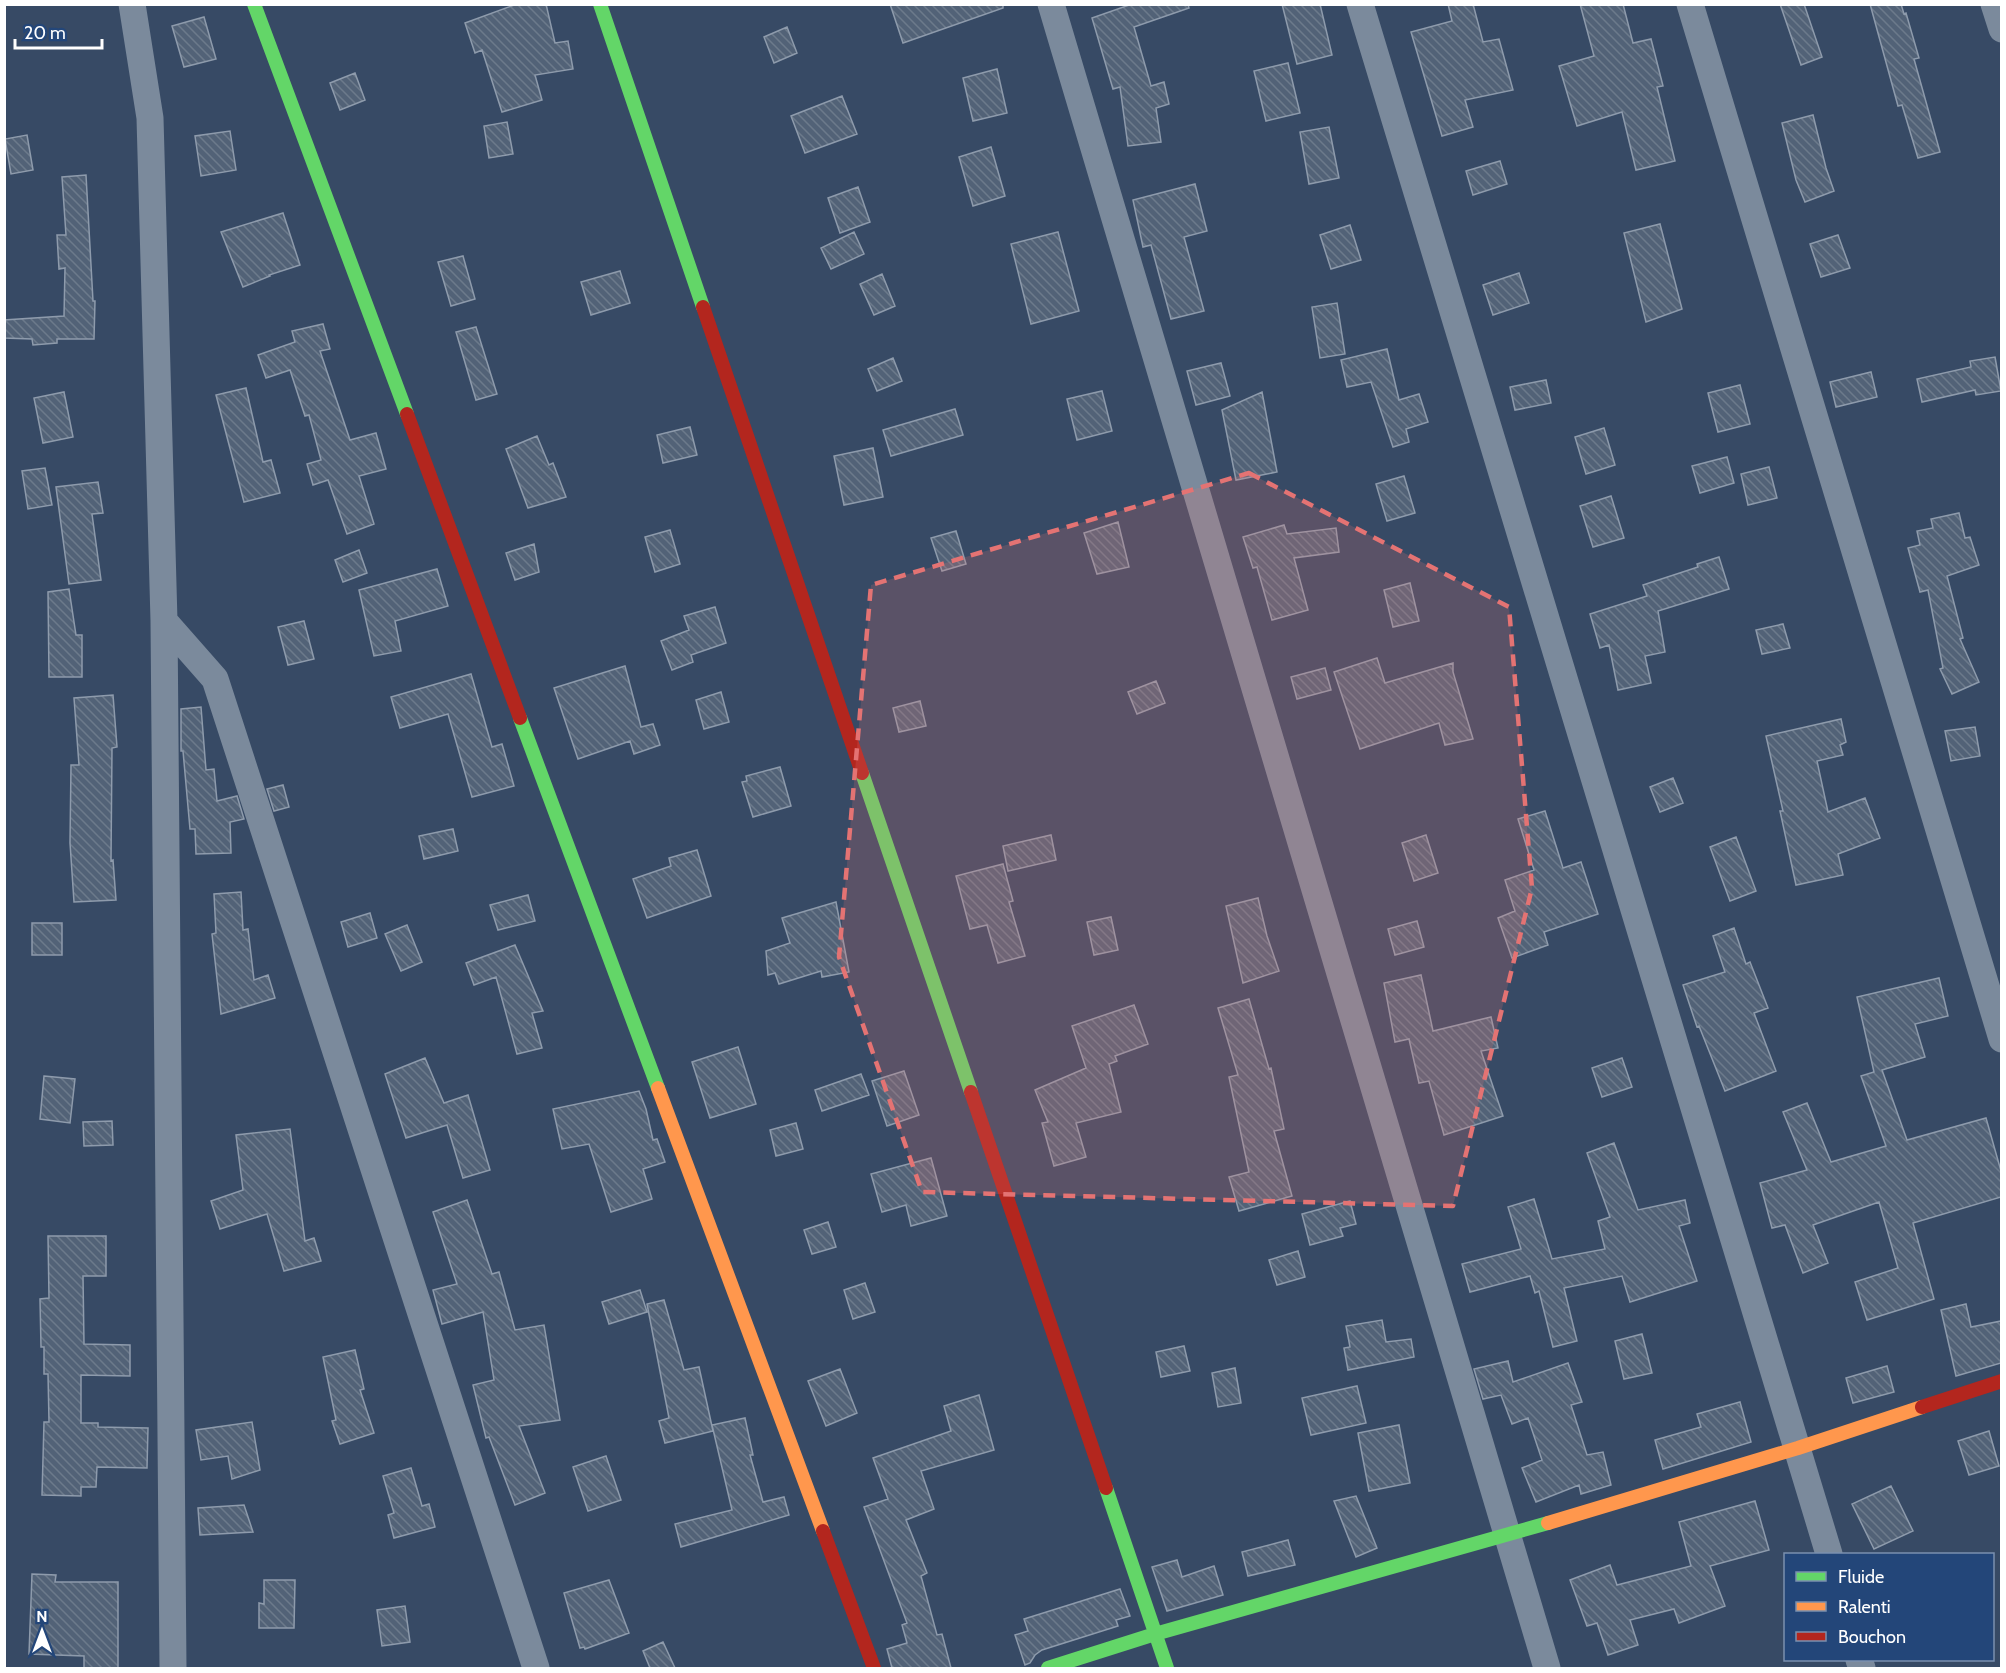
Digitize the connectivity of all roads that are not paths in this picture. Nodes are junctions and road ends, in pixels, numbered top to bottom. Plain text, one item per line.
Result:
1 (132, 4) edge
2 (254, 4) edge
3 (600, 4) edge
4 (1051, 4) edge
5 (1360, 4) edge
6 (1690, 4) edge
7 (1994, 4) edge
8 (2001, 29) edge
9 (164, 621) junction
10 (2001, 1040) edge
11 (2001, 1381) edge
12 (1798, 1448) junction
13 (1509, 1535) junction
14 (1829, 1553) edge
15 (1155, 1634) junction
16 (173, 1668) edge
17 (536, 1668) edge
18 (874, 1668) edge
19 (1048, 1668) edge
20 (1167, 1668) edge
21 (1547, 1668) edge

1 - 9 street
2 - 18 street
3 - 15 street
4 - 13 street
5 - 12 street
6 - 10 street
7 - 8 street
9 - 16 street
9 - 17 street
11 - 12 street
12 - 13 street
12 - 14 street
13 - 15 street
13 - 21 street
15 - 19 street
15 - 20 street

